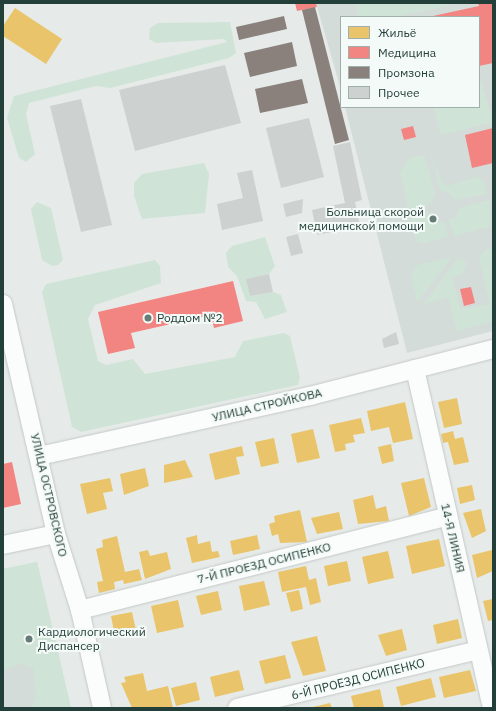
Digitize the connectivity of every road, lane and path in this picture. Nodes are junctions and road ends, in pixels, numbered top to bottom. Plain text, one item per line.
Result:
1 (3, 304) edge
2 (493, 349) edge
3 (415, 369) junction
4 (39, 456) junction
5 (448, 516) junction
6 (56, 534) junction
7 (3, 545) edge
8 (80, 610) junction
9 (478, 650) junction
10 (102, 708) edge
11 (237, 708) edge
12 (492, 708) edge

1 - 4 street, УЛИЦА ОСТРОВСКОГО
2 - 3 street, УЛИЦА СТРОЙКОВА
3 - 4 street, УЛИЦА СТРОЙКОВА
3 - 5 street, 14-Я ЛИНИЯ
4 - 6 street, УЛИЦА ОСТРОВСКОГО
5 - 8 street, 7-Й ПРОЕЗД ОСИПЕНКО
5 - 9 street, 14-Я ЛИНИЯ
6 - 7 street
6 - 8 street, УЛИЦА ОСТРОВСКОГО
8 - 10 street, УЛИЦА ОСТРОВСКОГО
9 - 11 street, 6-Й ПРОЕЗД ОСИПЕНКО
9 - 12 street, 14-Я ЛИНИЯ

